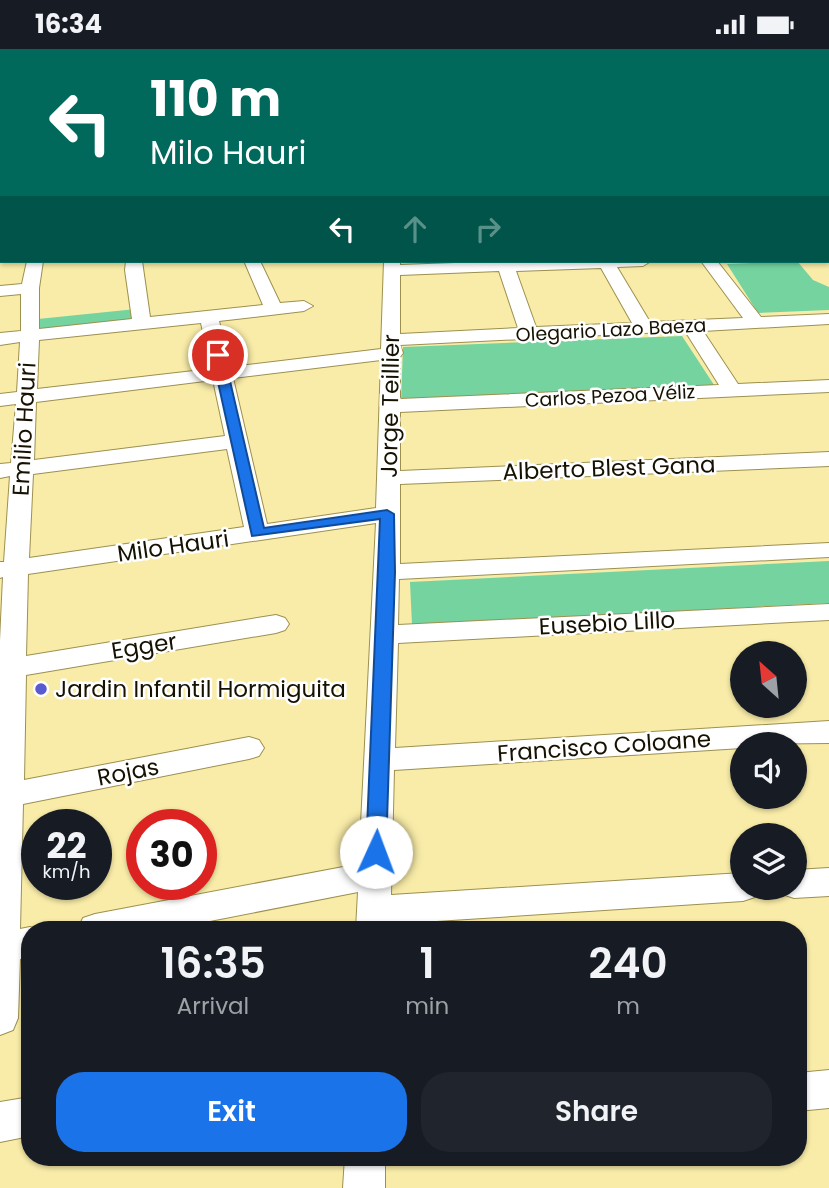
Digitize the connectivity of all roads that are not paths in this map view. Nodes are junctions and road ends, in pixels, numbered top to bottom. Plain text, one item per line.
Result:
1 (35, 263) edge
2 (134, 263) edge
3 (253, 263) dead end
4 (581, 263) edge
5 (607, 263) edge
6 (711, 263) edge
7 (392, 265) edge
8 (506, 266) junction
9 (30, 288) junction
10 (0, 291) edge
11 (304, 306) dead end
12 (274, 310) junction
13 (209, 317) junction
14 (829, 320) edge
15 (756, 323) junction
16 (142, 324) junction
17 (691, 326) junction
18 (644, 328) junction
19 (530, 333) junction
20 (30, 336) junction
21 (0, 339) edge
22 (392, 346) junction
23 (223, 374) junction
24 (829, 386) edge
25 (732, 390) junction
26 (24, 398) junction
27 (0, 401) edge
28 (391, 406) junction
29 (238, 441) junction
30 (829, 459) edge
31 (11, 469) edge
32 (388, 478) junction
33 (387, 514) junction
34 (257, 533) junction
35 (829, 550) edge
36 (8, 569) edge
37 (387, 572) junction
38 (829, 612) edge
39 (276, 624) dead end
40 (385, 635) junction
41 (12, 667) junction
42 (829, 732) edge
43 (249, 748) dead end
44 (380, 760) junction
45 (4, 761) edge
46 (8, 795) junction
47 (375, 875) junction
48 (829, 882) edge
49 (807, 883) edge
50 (730, 888) edge
51 (373, 920) edge
52 (136, 921) edge
53 (16, 944) edge
54 (0, 1018) edge
55 (829, 1089) edge
56 (807, 1090) edge
57 (21, 1118) edge
58 (0, 1122) edge
59 (365, 1166) edge
60 (364, 1188) edge

1 - 9 street, Emilio Hauri
2 - 16 street
3 - 12 street
4 - 8 street
5 - 18 street
6 - 15 street
7 - 8 street
7 - 22 street, Jorge Teillier
8 - 19 street
9 - 10 street
9 - 20 street, Emilio Hauri
11 - 12 street
12 - 13 street
13 - 16 street
13 - 23 street
14 - 15 street, Olegario Lazo Baeza
15 - 17 street, Olegario Lazo Baeza
16 - 20 street
17 - 18 street, Olegario Lazo Baeza
17 - 25 street
18 - 19 street, Olegario Lazo Baeza
19 - 22 street, Olegario Lazo Baeza
20 - 21 street
20 - 26 street, Emilio Hauri
22 - 23 street
22 - 28 street, Jorge Teillier
23 - 26 street
23 - 29 street
24 - 25 street, Carlos Pezoa Véliz
25 - 28 street, Carlos Pezoa Véliz
26 - 27 street
26 - 31 street, Emilio Hauri
28 - 32 street, Jorge Teillier
29 - 31 street
29 - 34 street
30 - 32 street, Alberto Blest Gana
31 - 36 street, Emilio Hauri
32 - 33 street, Jorge Teillier
33 - 34 street, Milo Hauri
33 - 37 street, Jorge Teillier
34 - 36 street, Milo Hauri
35 - 37 street
36 - 41 street, Emilio Hauri
37 - 40 street, Jorge Teillier
38 - 40 street, Eusebio Lillo
39 - 41 street, Egger
40 - 44 street, Jorge Teillier
41 - 45 street, Emilio Hauri
42 - 44 street, Francisco Coloane
43 - 46 street, Rojas
44 - 47 street, Jorge Teillier
45 - 46 street, Emilio Hauri
46 - 53 street, Emilio Hauri
47 - 51 street, Jorge Teillier
47 - 52 street
48 - 49 street
50 - 51 street
53 - 54 street, Emilio Hauri
55 - 56 street
57 - 58 street
59 - 60 street

